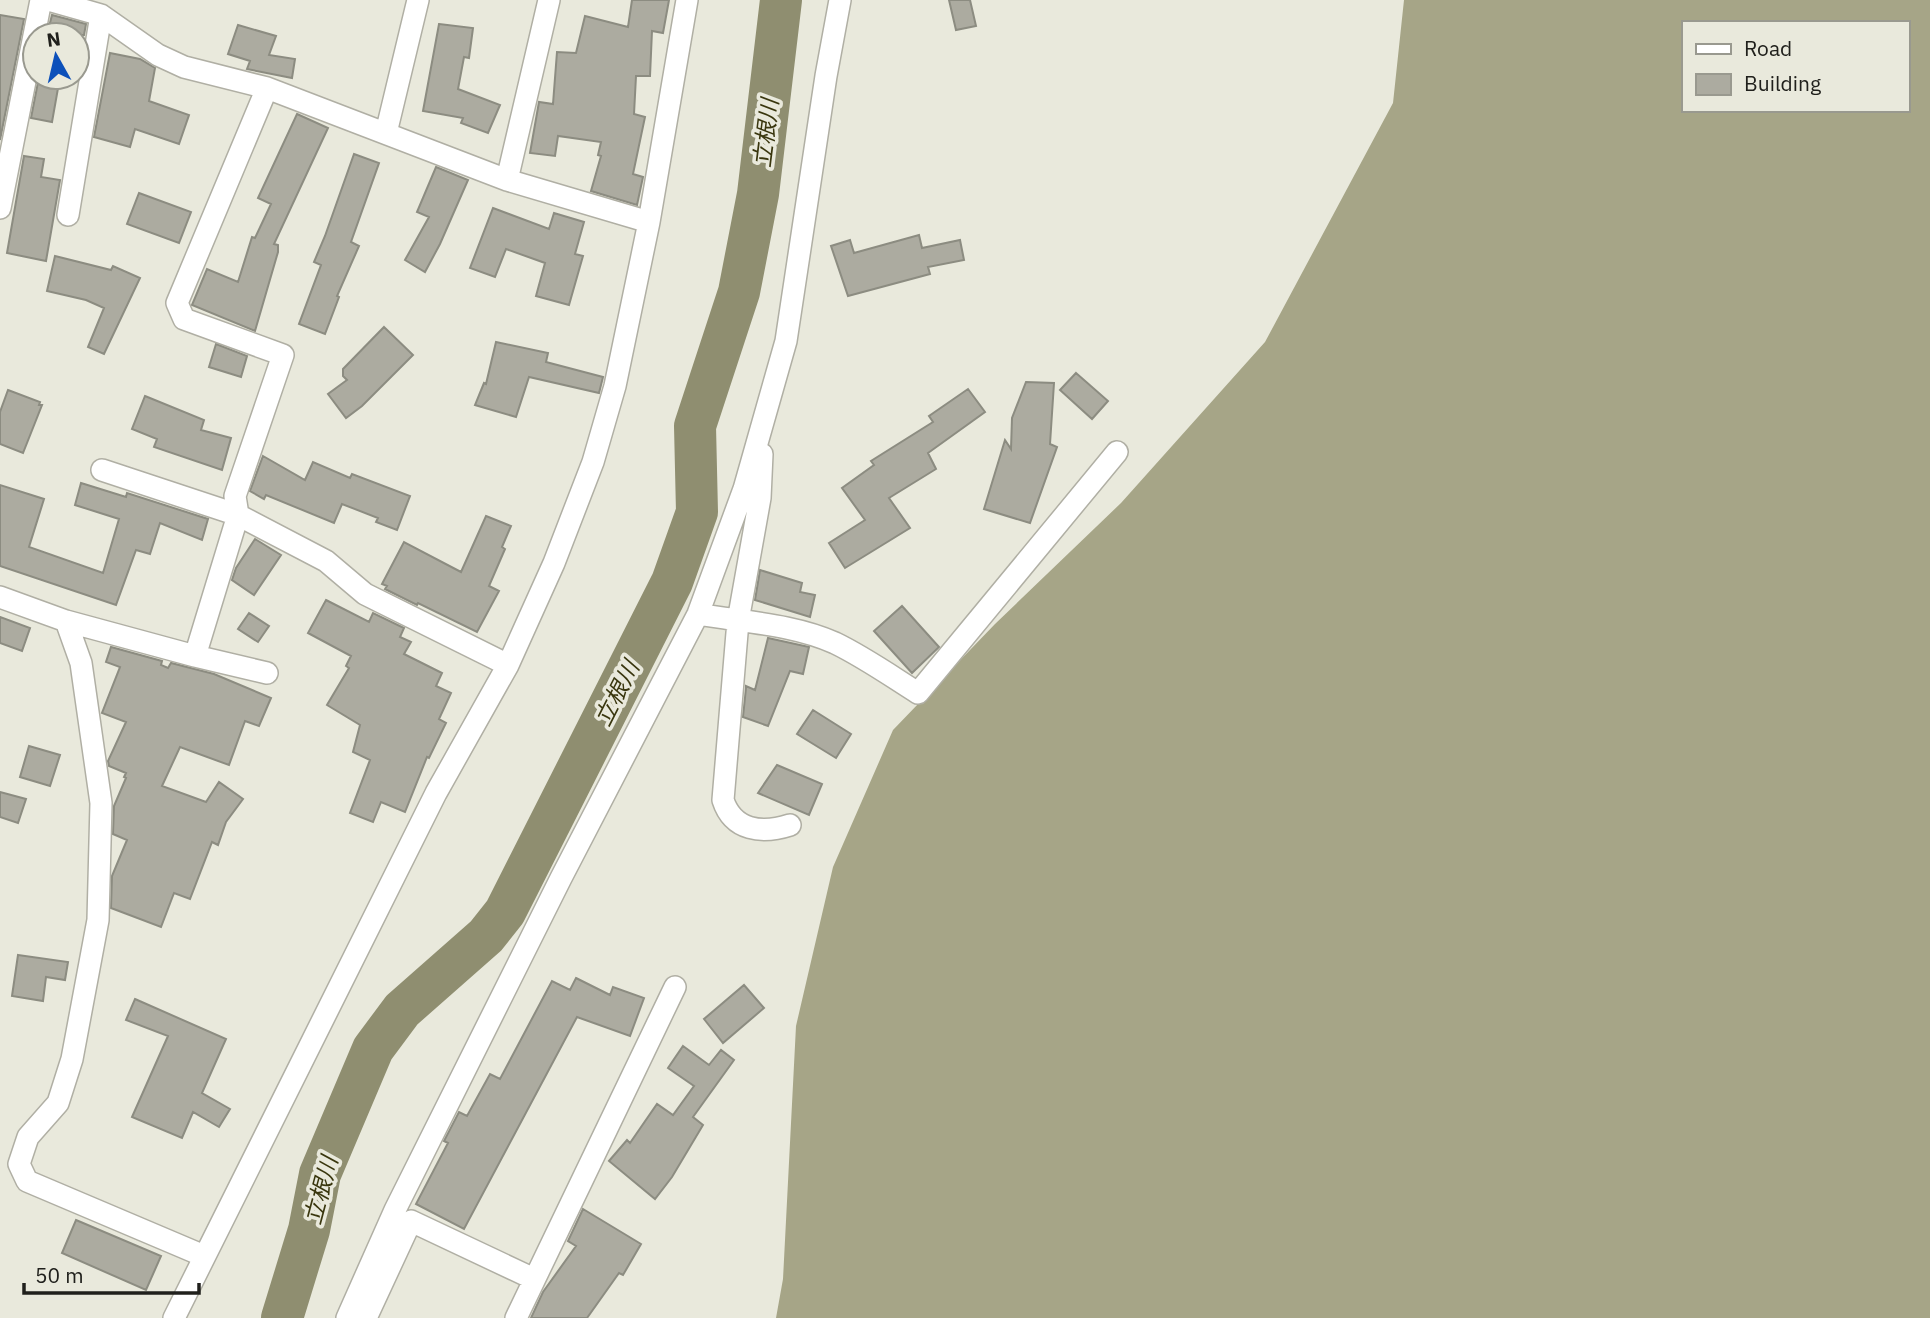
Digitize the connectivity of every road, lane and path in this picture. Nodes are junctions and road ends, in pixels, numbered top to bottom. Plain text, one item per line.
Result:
1 (41, 0) edge
2 (48, 0) edge
3 (418, 0) edge
4 (549, 0) edge
5 (687, 0) edge
6 (840, 0) edge
7 (102, 15) junction
8 (267, 88) junction
9 (386, 133) junction
10 (508, 180) junction
11 (0, 208) edge
12 (68, 215) dead end
13 (649, 222) junction
14 (764, 423) junction
15 (1117, 452) dead end
16 (102, 470) dead end
17 (238, 515) junction
18 (0, 597) edge
19 (698, 614) junction
20 (66, 621) junction
21 (738, 621) junction
22 (195, 656) junction
23 (508, 665) junction
24 (267, 673) dead end
25 (790, 825) dead end
26 (675, 987) dead end
27 (204, 1256) junction
28 (534, 1279) junction
29 (174, 1318) edge
30 (347, 1318) edge
31 (366, 1318) edge
32 (516, 1318) edge

1 - 11 street
2 - 7 street
3 - 9 street
4 - 10 street
5 - 13 street
6 - 14 street
7 - 8 street
7 - 12 street
8 - 9 street
8 - 17 street
9 - 10 street
10 - 13 street
13 - 23 street
14 - 19 street
14 - 21 street
15 - 21 street
16 - 17 street
17 - 22 street
17 - 23 street
18 - 20 street
19 - 21 street
19 - 30 street
20 - 22 street
20 - 27 street
21 - 25 street
22 - 24 street
23 - 27 street
26 - 28 street
27 - 29 street
28 - 31 street
28 - 32 street

